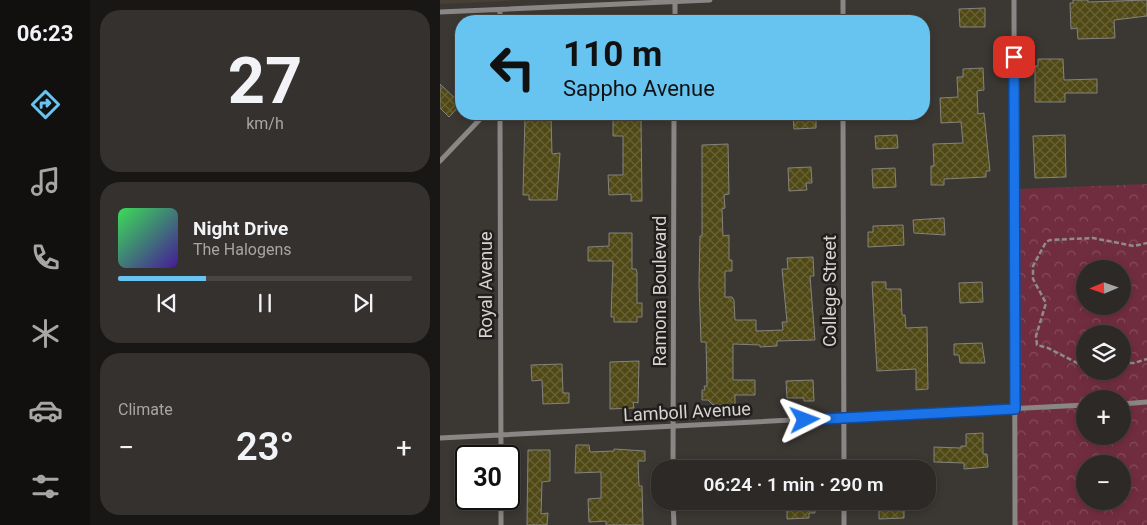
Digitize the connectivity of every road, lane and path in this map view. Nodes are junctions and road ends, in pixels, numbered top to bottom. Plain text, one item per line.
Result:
1 (710, 0) edge
2 (843, 0) edge
3 (1014, 0) edge
4 (676, 1) edge
5 (500, 11) junction
6 (440, 12) edge
7 (500, 15) edge
8 (675, 15) edge
9 (843, 15) edge
10 (478, 120) edge
11 (500, 120) edge
12 (674, 120) edge
13 (843, 120) edge
14 (440, 161) edge
15 (1147, 243) edge
16 (1147, 359) edge
17 (1076, 363) edge
18 (1131, 364) edge
19 (1147, 402) edge
20 (1131, 403) edge
21 (1076, 406) edge
22 (1015, 409) junction
23 (844, 418) junction
24 (673, 426) junction
25 (500, 435) junction
26 (440, 438) edge
27 (500, 445) edge
28 (673, 460) edge
29 (844, 460) edge
30 (501, 510) edge
31 (674, 510) edge
32 (844, 510) edge
33 (501, 525) edge
34 (674, 525) edge
35 (844, 525) edge
36 (1015, 525) edge

1 - 4 street
2 - 9 street
3 - 22 street
4 - 5 street
4 - 8 street
5 - 6 street
5 - 7 street
10 - 14 street
11 - 25 street, Royal Avenue
12 - 24 street, Ramona Boulevard
13 - 23 street, College Street
15 - 17 path
16 - 18 path
19 - 20 street
21 - 22 street, Lamboll Avenue
22 - 23 street, Lamboll Avenue
22 - 36 street
23 - 24 street, Lamboll Avenue
23 - 29 street, College Street
24 - 25 street, Lamboll Avenue
24 - 28 street, Ramona Boulevard
25 - 26 street, Lamboll Avenue
25 - 27 street, Royal Avenue
30 - 33 street
31 - 34 street
32 - 35 street

